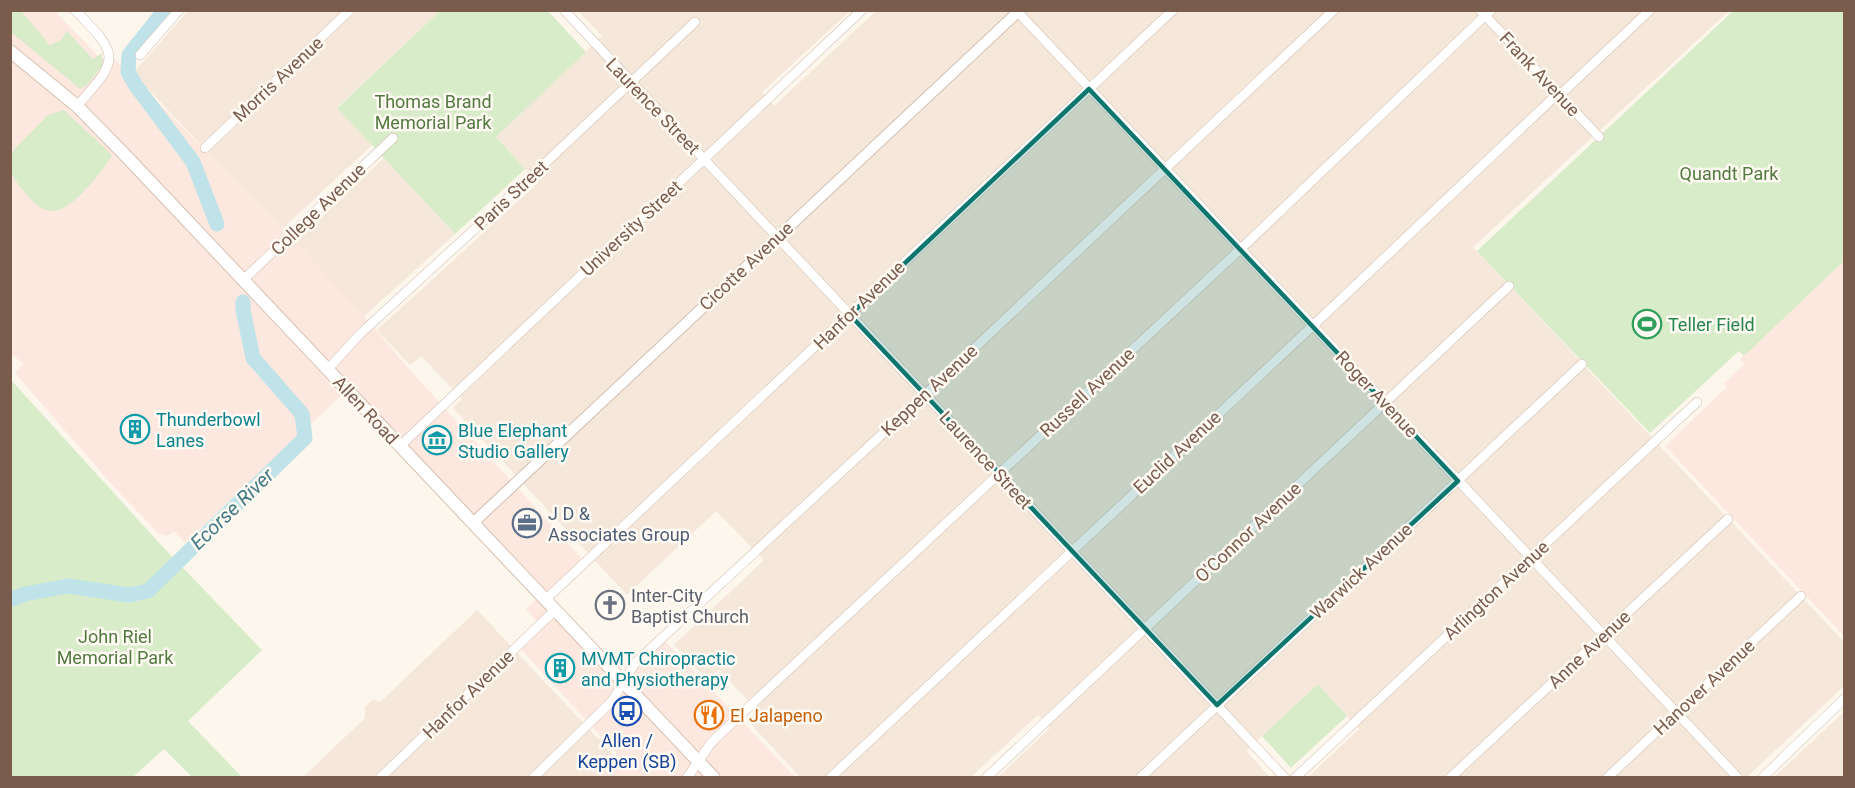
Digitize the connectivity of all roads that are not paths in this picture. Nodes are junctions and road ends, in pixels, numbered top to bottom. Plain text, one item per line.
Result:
1 (75, 10) edge
2 (180, 10) edge
3 (350, 10) edge
4 (564, 10) edge
5 (862, 10) edge
6 (1173, 10) edge
7 (1334, 10) edge
8 (1650, 10) edge
9 (1018, 11) edge
10 (1486, 12) edge
11 (695, 22) dead end
12 (10, 51) edge
13 (141, 55) dead end
14 (632, 84) junction
15 (1089, 89) junction
16 (1560, 95) junction
17 (76, 106) junction
18 (1599, 137) dead end
19 (393, 138) dead end
20 (205, 148) dead end
21 (704, 159) junction
22 (1165, 169) junction
23 (777, 238) junction
24 (1240, 249) junction
25 (243, 280) junction
26 (1509, 286) dead end
27 (850, 315) junction
28 (1312, 326) junction
29 (1582, 364) dead end
30 (328, 369) junction
31 (925, 395) junction
32 (1697, 402) dead end
33 (1385, 404) junction
34 (400, 446) junction
35 (1000, 474) junction
36 (1458, 481) junction
37 (1728, 519) dead end
38 (473, 523) junction
39 (1072, 551) junction
40 (1531, 558) junction
41 (1801, 596) dead end
42 (545, 600) junction
43 (555, 610) junction
44 (1145, 628) junction
45 (1604, 635) junction
46 (624, 682) junction
47 (1845, 699) edge
48 (1218, 705) junction
49 (1677, 713) junction
50 (698, 761) junction
51 (380, 777) edge
52 (533, 777) edge
53 (687, 777) edge
54 (714, 777) edge
55 (830, 777) edge
56 (986, 777) edge
57 (1140, 777) edge
58 (1285, 777) edge
59 (1295, 777) edge
60 (1450, 777) edge
61 (1607, 777) edge
62 (1738, 777) edge
63 (1762, 777) edge

1 - 17 street
2 - 13 street
3 - 20 street, Morris Avenue
4 - 14 street, Laurence Street
5 - 21 street, University Street
6 - 15 street, Hanfor Avenue
7 - 22 street, Keppen Avenue
8 - 16 street, Euclid Avenue
9 - 15 street, Roger Avenue
9 - 23 street, Cicotte Avenue
10 - 16 street, Frank Avenue
10 - 24 street, Russell Avenue
11 - 14 street, Paris Street
12 - 17 main road, Allen Road
14 - 21 street, Laurence Street
14 - 30 street, Paris Street
15 - 22 street, Roger Avenue
15 - 27 street, Hanfor Avenue
16 - 18 street, Frank Avenue
16 - 28 street, Euclid Avenue
17 - 25 main road, Allen Road
19 - 25 street, College Avenue
21 - 23 street, Laurence Street
21 - 34 street, University Street
22 - 24 street, Roger Avenue
22 - 31 street, Keppen Avenue
23 - 27 street, Laurence Street
23 - 38 street, Cicotte Avenue
24 - 28 street, Roger Avenue
24 - 35 street, Russell Avenue
25 - 30 main road, Allen Road
26 - 33 street, O'Connor Avenue
27 - 31 street, Laurence Street
27 - 42 street, Hanfor Avenue
28 - 33 street, Roger Avenue
28 - 39 street, Euclid Avenue
29 - 36 street, Warwick Avenue
30 - 34 main road, Allen Road
31 - 35 street, Laurence Street
31 - 46 street, Keppen Avenue
32 - 40 street, Arlington Avenue
33 - 36 street, Roger Avenue
33 - 44 street, O'Connor Avenue
34 - 38 main road, Allen Road
35 - 39 street, Laurence Street
35 - 50 street, Russell Avenue
36 - 40 street, Roger Avenue
36 - 48 street, Warwick Avenue
37 - 45 street, Anne Avenue
38 - 42 main road, Allen Road
39 - 44 street, Laurence Street
39 - 55 street, Euclid Avenue
40 - 45 street, Roger Avenue
40 - 59 street, Arlington Avenue
41 - 49 street, Hanover Avenue
42 - 43 main road, Allen Road
43 - 46 main road, Allen Road
43 - 51 street, Hanfor Avenue
44 - 48 street, Laurence Street
44 - 56 street, O'Connor Avenue
45 - 49 street, Roger Avenue
45 - 60 street, Anne Avenue
46 - 50 main road, Allen Road
46 - 52 street, Keppen Avenue
47 - 63 street
48 - 57 street, Warwick Avenue
48 - 58 street, Laurence Street
49 - 61 street, Hanover Avenue
49 - 62 street, Roger Avenue
50 - 53 street, Russell Avenue
50 - 54 main road, Allen Road

